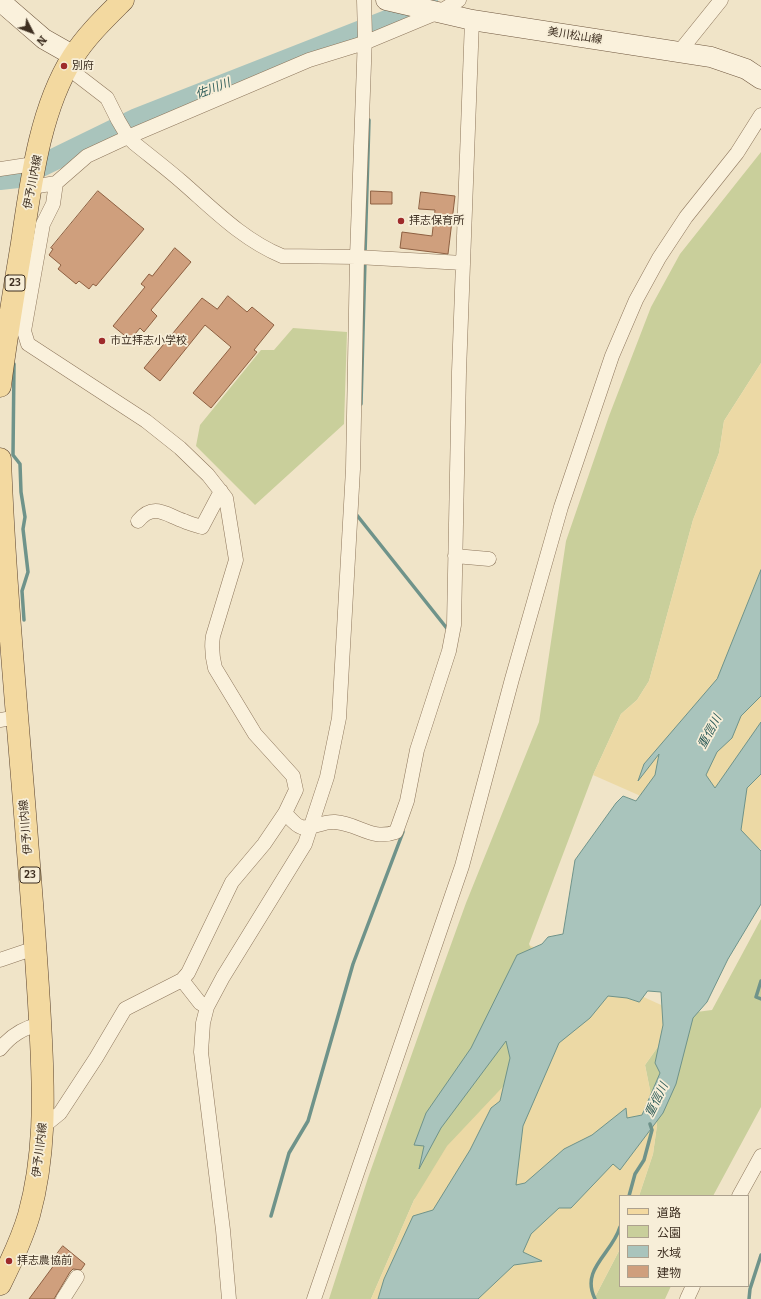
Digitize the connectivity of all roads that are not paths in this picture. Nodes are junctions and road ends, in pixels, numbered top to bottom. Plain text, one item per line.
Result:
1 (123, 0) edge
2 (364, 0) edge
3 (459, 0) edge
4 (721, 0) edge
5 (0, 2) edge
6 (398, 2) edge
7 (438, 11) junction
8 (472, 20) junction
9 (364, 40) junction
10 (680, 51) junction
11 (71, 62) junction
12 (761, 79) edge
13 (761, 115) edge
14 (127, 135) junction
15 (0, 168) edge
16 (34, 173) junction
17 (56, 183) junction
18 (357, 257) junction
19 (463, 263) junction
20 (6, 300) edge
21 (0, 386) edge
22 (0, 459) edge
23 (1, 490) edge
24 (221, 491) junction
25 (138, 521) dead end
26 (455, 556) junction
27 (489, 560) dead end
28 (9, 719) edge
29 (285, 813) junction
30 (312, 826) junction
31 (35, 948) junction
32 (0, 960) edge
33 (182, 980) junction
34 (207, 1007) junction
35 (40, 1024) junction
36 (0, 1049) edge
37 (44, 1126) junction
38 (761, 1156) edge
39 (740, 1195) edge
40 (77, 1277) dead end
41 (0, 1284) edge
42 (693, 1287) edge
43 (63, 1299) edge
44 (229, 1299) edge
45 (314, 1299) edge
46 (687, 1299) edge

1 - 11 main road, 伊予川内線 / 23
2 - 9 street
3 - 7 street
4 - 10 street
5 - 11 main road
6 - 7 main road, 美川松山線
7 - 8 main road, 美川松山線
7 - 9 street
8 - 10 main road, 美川松山線
8 - 19 street
9 - 14 street
9 - 18 street
10 - 12 main road, 美川松山線
11 - 14 street
11 - 16 main road, 伊予川内線 / 23
13 - 45 street
14 - 17 street
14 - 18 street
15 - 16 street
16 - 17 street
16 - 20 main road, 伊予川内線 / 23
17 - 24 street
18 - 19 street
18 - 30 street
19 - 26 street
20 - 21 main road, 伊予川内線 / 23
22 - 23 main road, 伊予川内線 / 23
23 - 28 main road, 伊予川内線 / 23
24 - 25 street
24 - 29 street
26 - 27 street
26 - 30 street
28 - 31 main road, 伊予川内線 / 23
29 - 30 street
29 - 33 street
30 - 34 street
31 - 32 street
31 - 35 main road, 伊予川内線 / 23
33 - 34 street
33 - 37 street
34 - 44 street
35 - 36 street
35 - 37 main road, 伊予川内線 / 23
37 - 41 main road, 伊予川内線 / 23
38 - 39 street
40 - 43 street
42 - 46 street

